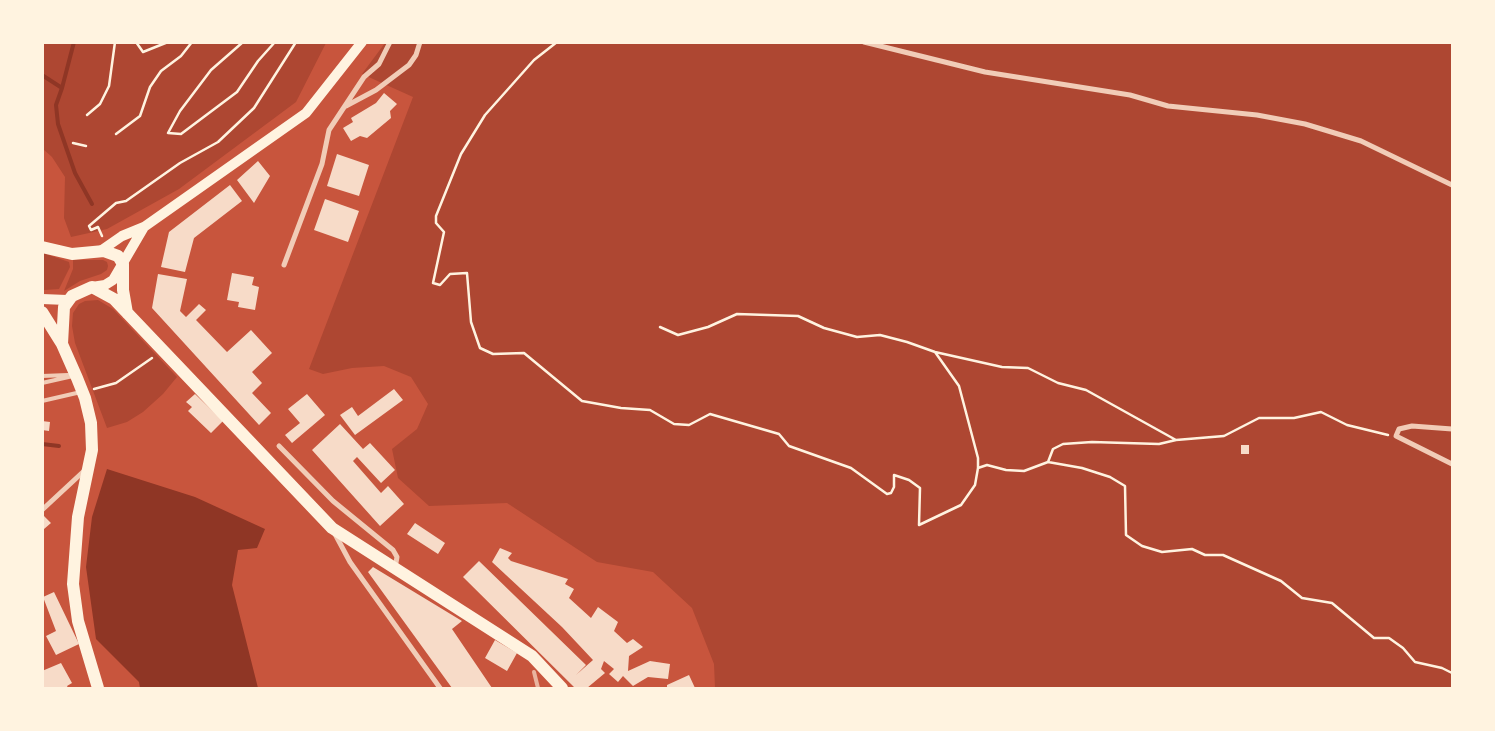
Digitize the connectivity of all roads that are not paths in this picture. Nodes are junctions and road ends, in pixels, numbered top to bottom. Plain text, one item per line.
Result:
1 (362, 42) edge
2 (390, 42) edge
3 (420, 42) edge
4 (864, 42) edge
5 (344, 108) junction
6 (1452, 185) edge
7 (144, 227) junction
8 (42, 247) edge
9 (103, 249) junction
10 (284, 265) dead end
11 (123, 266) junction
12 (92, 287) junction
13 (42, 299) edge
14 (67, 300) junction
15 (42, 312) edge
16 (128, 315) junction
17 (62, 344) junction
18 (75, 375) junction
19 (42, 376) edge
20 (42, 383) edge
21 (83, 392) junction
22 (42, 400) edge
23 (1452, 429) edge
24 (279, 446) dead end
25 (1452, 464) edge
26 (88, 468) junction
27 (42, 510) edge
28 (332, 528) junction
29 (395, 568) junction
30 (98, 688) edge
31 (440, 688) edge
32 (562, 688) edge

1 - 7 main road
2 - 5 street
3 - 5 street
4 - 6 street
5 - 10 street
7 - 9 main road
7 - 11 main road
8 - 9 main road
9 - 11 main road
11 - 12 main road
11 - 16 main road
12 - 14 main road
12 - 16 main road
13 - 14 main road
14 - 17 main road
15 - 17 main road
16 - 28 main road
17 - 18 main road
18 - 19 lane
18 - 20 lane
18 - 21 main road
21 - 22 lane
21 - 26 main road
23 - 25 street
24 - 29 street
26 - 27 street
26 - 30 main road
28 - 29 main road
28 - 31 street
29 - 32 main road

